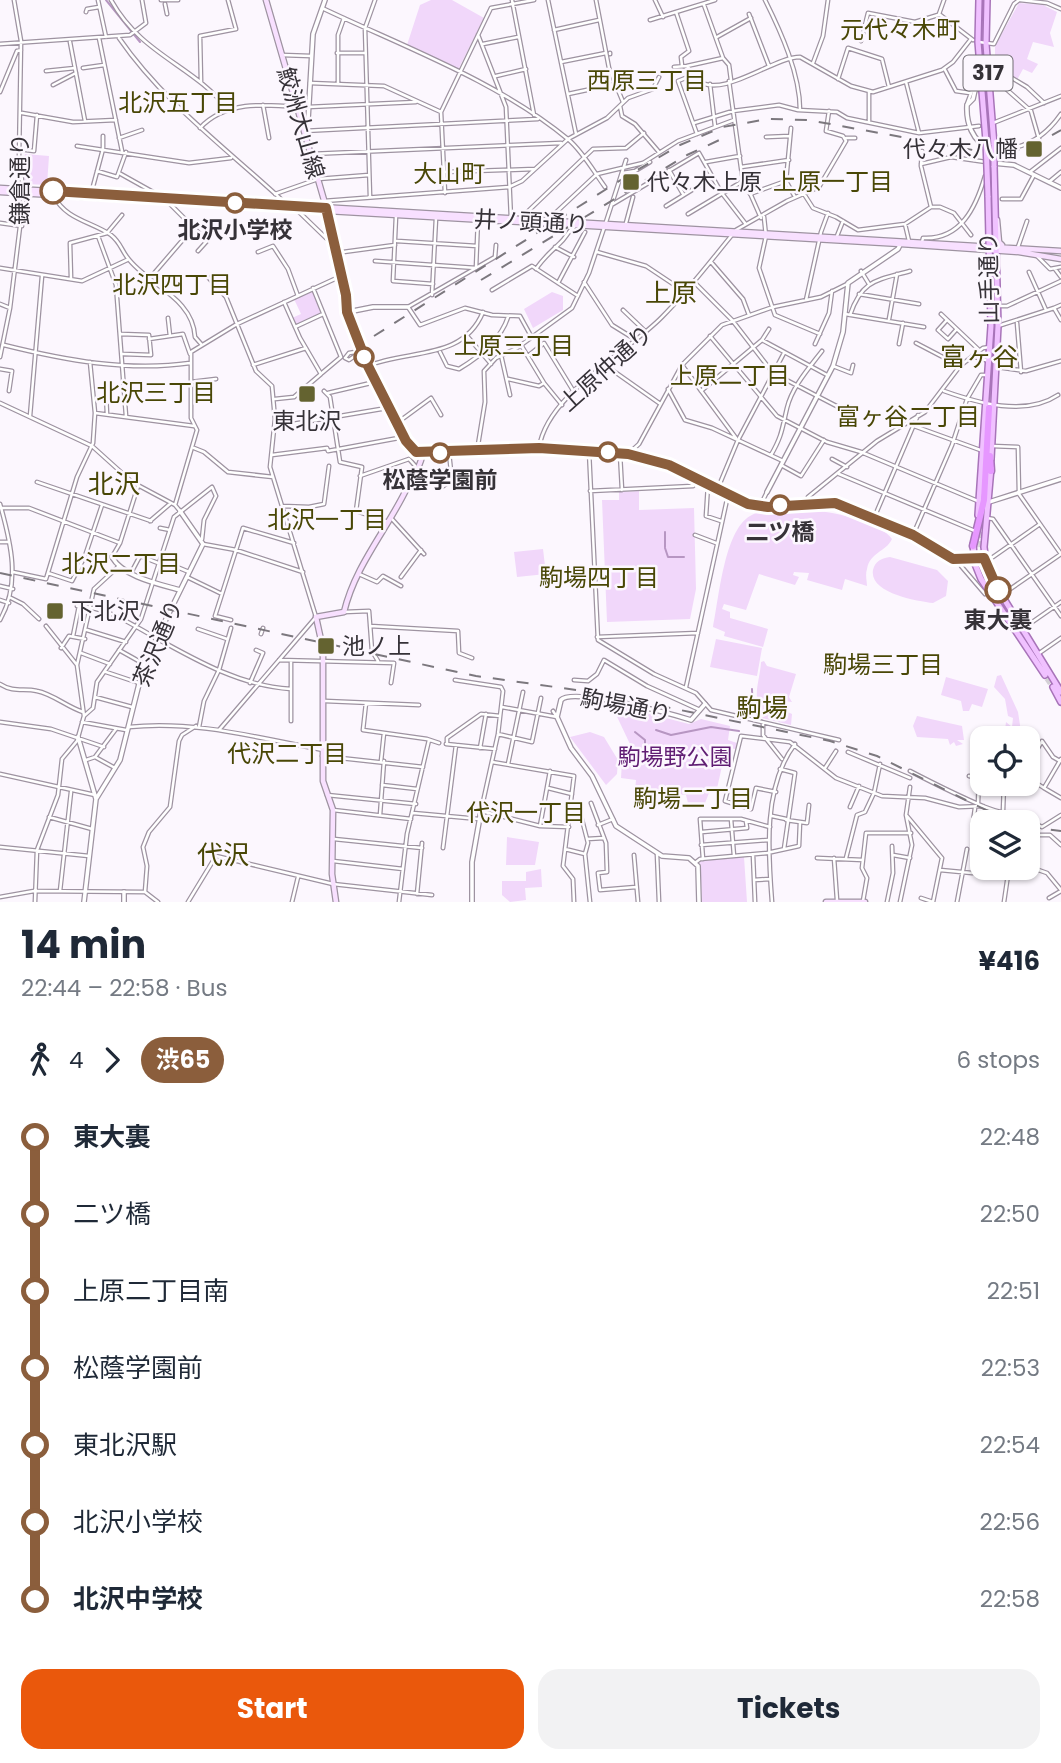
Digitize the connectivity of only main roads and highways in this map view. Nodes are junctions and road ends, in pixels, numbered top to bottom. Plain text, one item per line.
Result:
1 (266, 0) edge
2 (979, 0) edge
3 (987, 1) edge
4 (978, 26) junction
5 (993, 182) junction
6 (0, 190) edge
7 (24, 192) junction
8 (989, 196) junction
9 (326, 207) junction
10 (396, 213) junction
11 (995, 214) junction
12 (511, 218) junction
13 (605, 224) junction
14 (989, 230) junction
15 (735, 232) junction
16 (820, 237) junction
17 (901, 242) junction
18 (1018, 247) junction
19 (993, 248) junction
20 (1061, 251) edge
21 (1061, 259) edge
22 (996, 367) junction
23 (988, 388) junction
24 (990, 406) junction
25 (990, 471) junction
26 (977, 531) junction
27 (970, 546) joint
28 (1014, 611) junction
29 (1010, 623) junction
30 (1025, 631) junction
31 (1023, 642) junction
32 (1035, 656) junction
33 (1061, 691) edge
34 (1061, 700) edge
35 (838, 901) edge
36 (336, 902) edge
37 (826, 902) edge
38 (864, 902) edge

1 - 9 main road, 鮫洲大山線
2 - 4 main road, 山手通り / 317
3 - 4 main road
3 - 5 main road, 山手通り / 317, bridge
4 - 8 main road, 山手通り / 317, bridge
5 - 8 main road, bridge
5 - 11 main road, 山手通り / 317
6 - 7 main road, 井ノ頭通り
7 - 9 main road, 井ノ頭通り
7 - 9 main road, 井ノ頭通り
8 - 14 main road, 山手通り / 317
9 - 10 main road, 井ノ頭通り
9 - 36 main road, 鮫洲大山線
10 - 12 main road, 井ノ頭通り
10 - 12 main road, 井ノ頭通り
11 - 14 main road
11 - 18 main road
11 - 19 main road, 山手通り / 317
12 - 13 main road, 井ノ頭通り
12 - 13 main road, 井ノ頭通り
13 - 15 main road, 井ノ頭通り
13 - 15 main road, 井ノ頭通り
14 - 19 main road, 山手通り / 317
15 - 16 main road, 井ノ頭通り
16 - 17 main road, 井ノ頭通り
16 - 17 main road, 井ノ頭通り
17 - 19 main road, 井ノ頭通り
17 - 19 main road, 井ノ頭通り
18 - 19 main road, 井ノ頭通り
18 - 20 main road, 井ノ頭通り
19 - 21 main road, 井ノ頭通り
19 - 22 main road, 山手通り / 317
19 - 23 main road, 山手通り / 317
22 - 23 main road
22 - 24 main road, 山手通り / 317
23 - 24 main road, 山手通り / 317
24 - 25 highway
24 - 25 main road, 山手通り / 317
24 - 26 main road, 山手通り / 317
24 - 26 highway
25 - 28 main road, 山手通り / 317
26 - 27 highway
27 - 29 main road, 山手通り / 317
28 - 29 main road
28 - 30 main road, 山手通り / 317
29 - 31 main road, 山手通り / 317
30 - 31 main road
30 - 32 main road, 山手通り / 317
31 - 32 main road, 山手通り / 317
32 - 33 main road, 山手通り / 317
32 - 34 main road, 山手通り / 317
35 - 37 main road
35 - 38 main road

